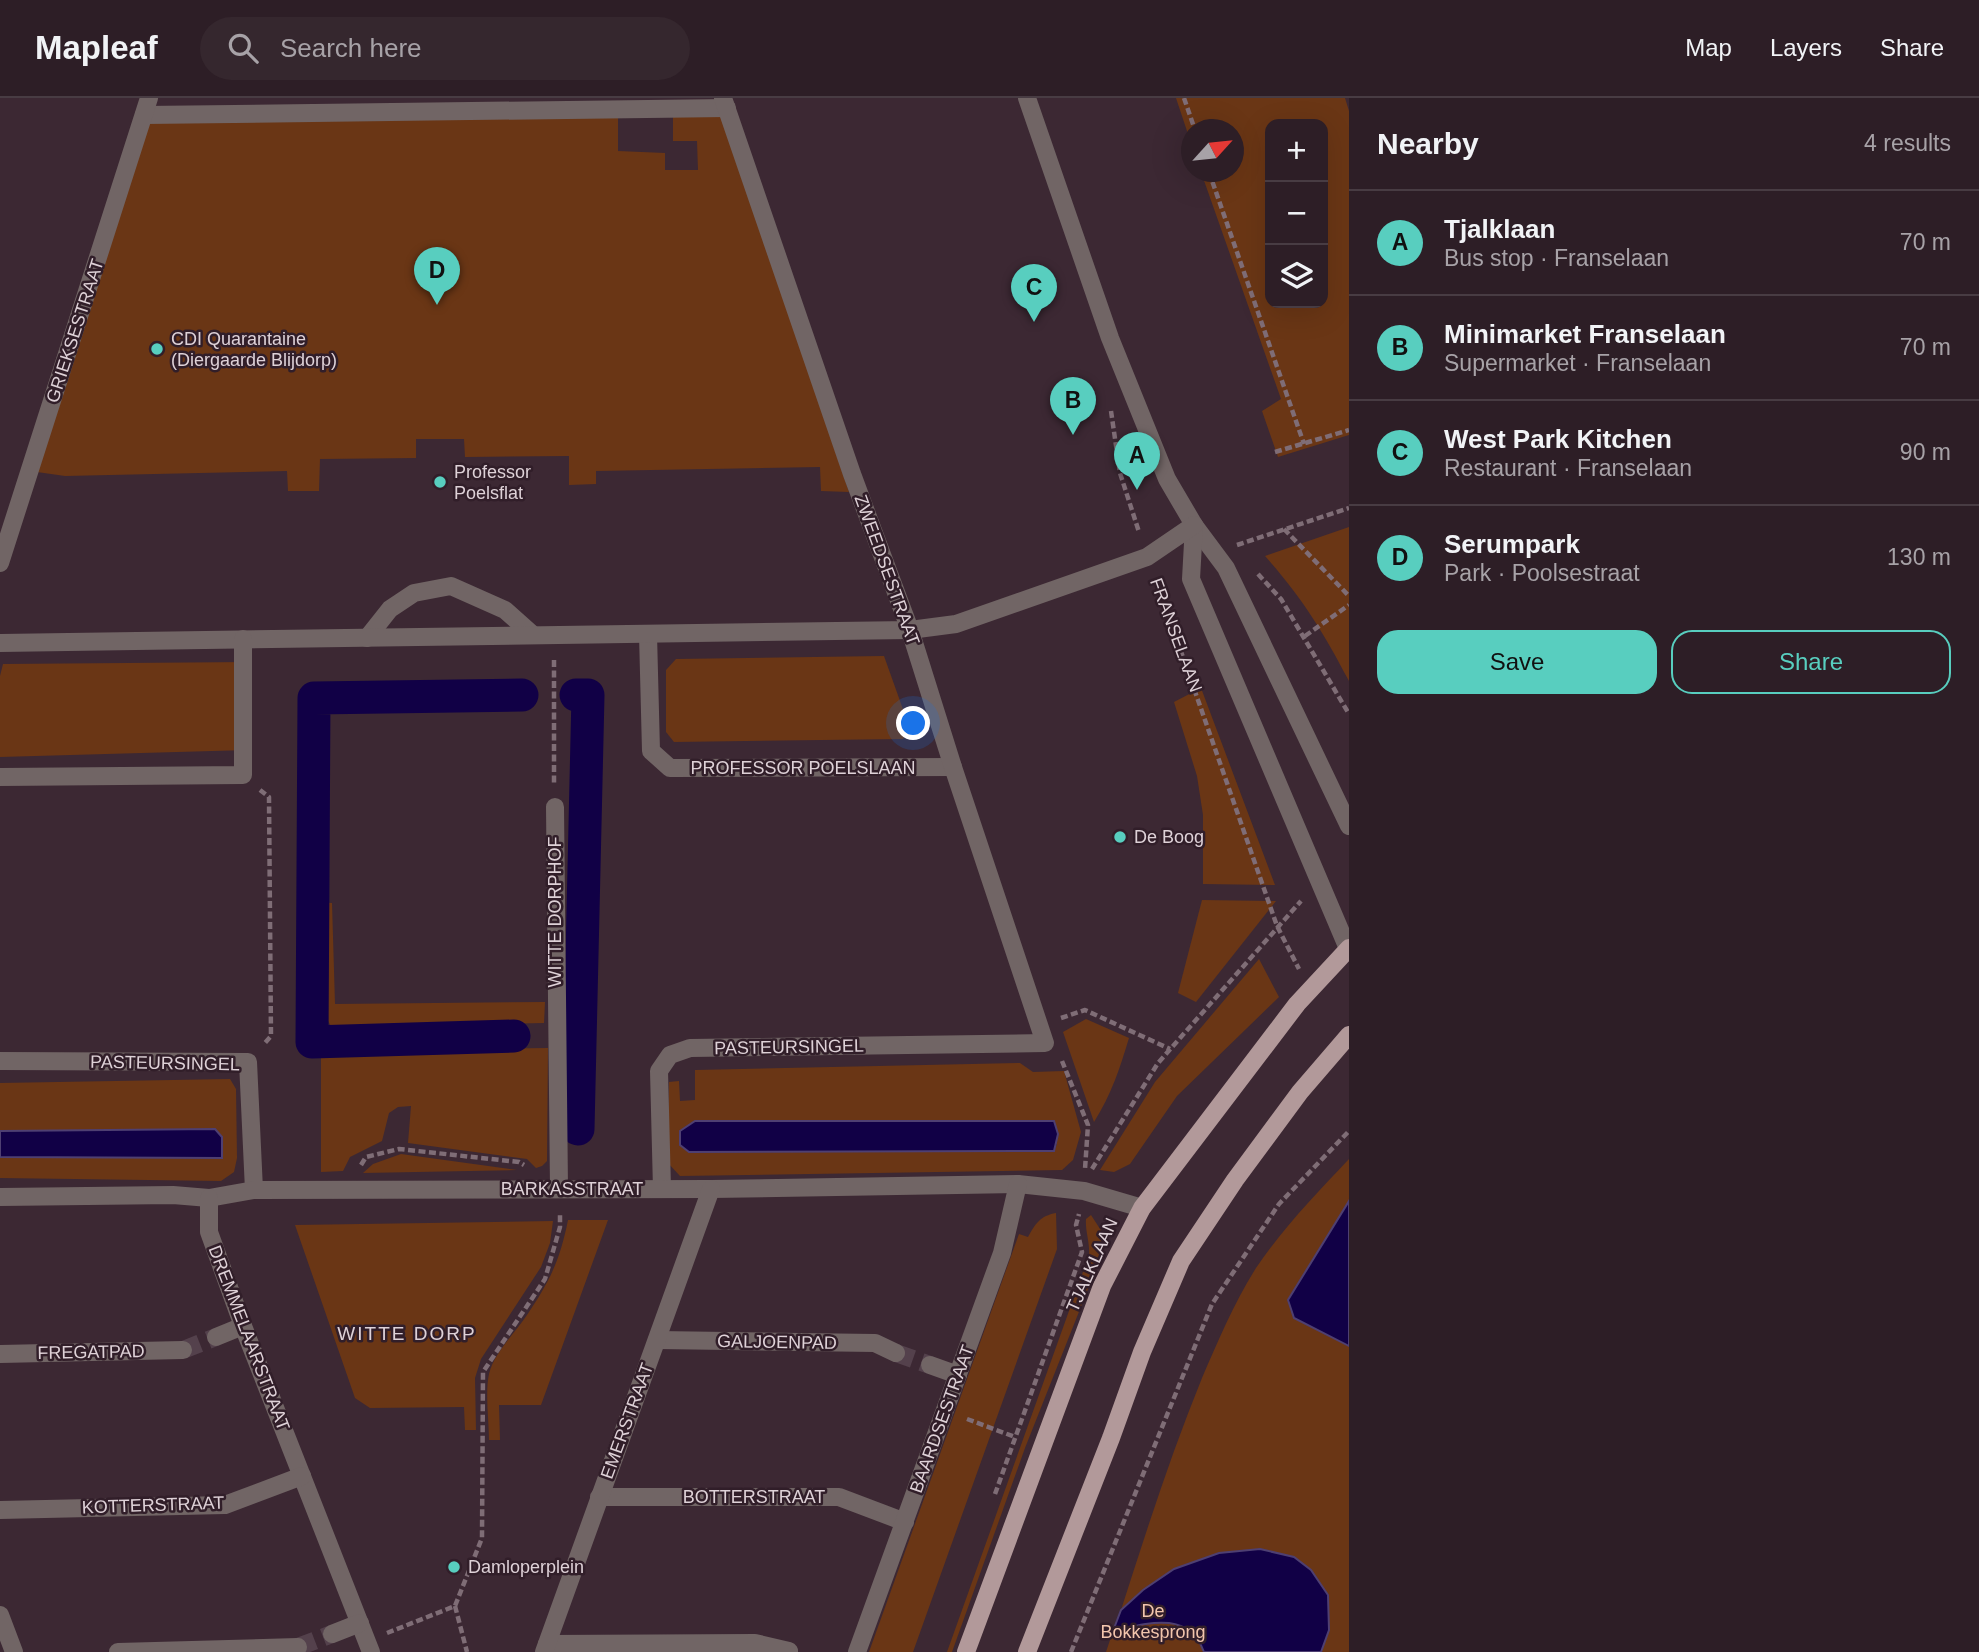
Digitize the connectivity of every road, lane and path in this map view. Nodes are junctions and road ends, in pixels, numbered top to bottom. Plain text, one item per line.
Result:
1 (1027, 98) edge
2 (1184, 98) edge
3 (725, 103) edge
4 (147, 107) edge
5 (1191, 119) edge
6 (1212, 182) edge
7 (1110, 406) dead end
8 (1349, 430) edge
9 (1304, 444) junction
10 (1275, 452) dead end
11 (1349, 508) edge
12 (1194, 525) junction
13 (1284, 529) junction
14 (1240, 555) dead end
15 (1147, 557) junction
16 (0, 563) edge
17 (1256, 573) dead end
18 (1349, 596) edge
19 (1349, 605) edge
20 (909, 630) junction
21 (648, 634) junction
22 (533, 635) junction
23 (554, 635) junction
24 (1305, 636) junction
25 (367, 638) junction
26 (243, 639) junction
27 (0, 643) edge
28 (1349, 714) edge
29 (953, 767) junction
30 (243, 775) junction
31 (0, 777) edge
32 (555, 807) joint
33 (1349, 826) edge
34 (1278, 926) dead end
35 (1349, 950) edge
36 (1040, 1024) junction
37 (1349, 1035) edge
38 (1045, 1043) junction
39 (1170, 1049) dead end
40 (0, 1061) edge
41 (248, 1062) junction
42 (1349, 1131) edge
43 (1018, 1184) junction
44 (559, 1188) junction
45 (662, 1189) junction
46 (711, 1189) junction
47 (254, 1190) junction
48 (1084, 1191) junction
49 (0, 1197) edge
50 (209, 1198) junction
51 (1142, 1208) junction
52 (243, 1326) junction
53 (216, 1337) tunnel mouth
54 (657, 1340) junction
55 (183, 1350) tunnel mouth
56 (896, 1353) tunnel mouth
57 (0, 1354) edge
58 (930, 1365) tunnel mouth
59 (958, 1375) junction
60 (945, 1412) junction
61 (1016, 1437) dead end
62 (302, 1476) junction
63 (599, 1497) junction
64 (0, 1510) edge
65 (905, 1522) junction
66 (455, 1606) junction
67 (0, 1615) edge
68 (360, 1623) junction
69 (332, 1634) tunnel mouth
70 (298, 1647) dead end
71 (369, 1647) edge
72 (545, 1648) edge
73 (789, 1651) edge
74 (14, 1652) edge
75 (118, 1652) edge
76 (467, 1652) edge
77 (857, 1652) edge
78 (965, 1652) edge
79 (1027, 1652) edge
80 (1072, 1652) edge

1 - 12 street
2 - 5 path
3 - 4 street
3 - 20 street, ZWEEDSESTRAAT
4 - 16 street, GRIEKSESTRAAT
6 - 9 path
7 - 15 path, FRANSELAAN
8 - 9 path
9 - 10 path
11 - 13 path
12 - 15 street
12 - 33 street
12 - 35 street, FRANSELAAN
13 - 14 path
13 - 18 path
15 - 20 street
15 - 34 path, FRANSELAAN
17 - 24 path
19 - 24 path
20 - 21 street
20 - 29 street, ZWEEDSESTRAAT
21 - 23 street
21 - 29 street, PROFESSOR POELSLAAN
22 - 23 street
22 - 25 street
22 - 25 street
23 - 32 path
24 - 28 path
25 - 26 street
26 - 27 street
26 - 30 street
29 - 36 street, ZWEEDSESTRAAT
30 - 31 street
30 - 41 path
32 - 44 street, WITTE DORPHOF
35 - 51 main road, TJALKLAAN
36 - 38 street, ZWEEDSESTRAAT
36 - 39 path
37 - 79 main road
38 - 45 street, PASTEURSINGEL
38 - 48 path
40 - 41 street, PASTEURSINGEL
41 - 47 street, PASTEURSINGEL
42 - 80 path
43 - 46 street, BARKASSTRAAT
43 - 48 street, BARKASSTRAAT
43 - 59 street, BAARDSESTRAAT
44 - 45 street, BARKASSTRAAT
44 - 47 street, BARKASSTRAAT
44 - 66 path
45 - 46 street, BARKASSTRAAT
46 - 54 street, EMERSTRAAT
47 - 50 street, BARKASSTRAAT
48 - 51 street, BARKASSTRAAT
49 - 50 street, BARKASSTRAAT
50 - 52 street, DREMMELAARSTRAAT
51 - 78 main road, TJALKLAAN
52 - 53 street
52 - 62 street, DREMMELAARSTRAAT
54 - 56 street, GALJOENPAD
54 - 63 street, EMERSTRAAT
55 - 57 street, FREGATPAD
58 - 59 street
59 - 60 street, BAARDSESTRAAT
60 - 61 path
60 - 65 street, BAARDSESTRAAT
62 - 64 street, KOTTERSTRAAT
62 - 68 street
63 - 65 street, BOTTERSTRAAT
63 - 72 street, EMERSTRAAT
65 - 77 street, BAARDSESTRAAT
66 - 71 path
66 - 76 path
67 - 74 street
68 - 69 street
68 - 71 street
70 - 75 street
72 - 73 street

